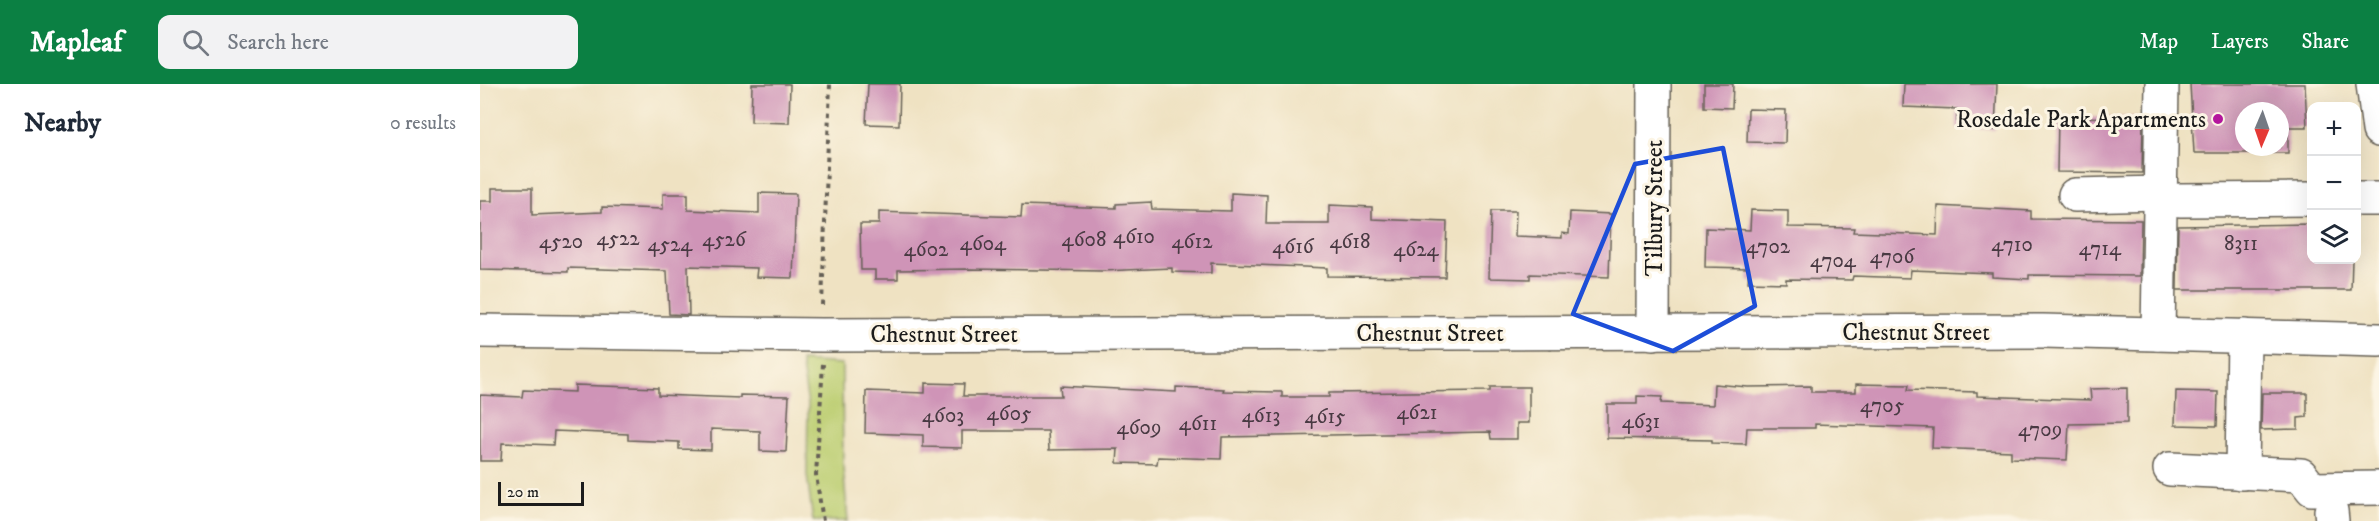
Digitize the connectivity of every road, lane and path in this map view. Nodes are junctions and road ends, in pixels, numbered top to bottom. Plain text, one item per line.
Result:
1 (830, 84) edge
2 (1654, 84) edge
3 (2162, 84) edge
4 (2373, 84) edge
5 (2379, 130) edge
6 (2075, 195) dead end
7 (2170, 197) junction
8 (2307, 199) edge
9 (2361, 199) edge
10 (2379, 199) edge
11 (822, 307) dead end
12 (480, 331) edge
13 (1653, 333) junction
14 (2158, 334) junction
15 (2244, 336) junction
16 (2379, 340) edge
17 (823, 357) dead end
18 (2170, 469) dead end
19 (2242, 473) junction
20 (2379, 488) edge
21 (824, 521) edge

1 - 11 path
2 - 13 street, Tilbury Street
3 - 7 street
4 - 5 street
6 - 7 street
7 - 8 street
7 - 14 street
9 - 10 street
12 - 13 street, Chestnut Street
13 - 14 street, Chestnut Street
14 - 15 street, Chestnut Street
15 - 16 street, Chestnut Street
15 - 19 street
17 - 21 path
18 - 19 street
19 - 20 street

